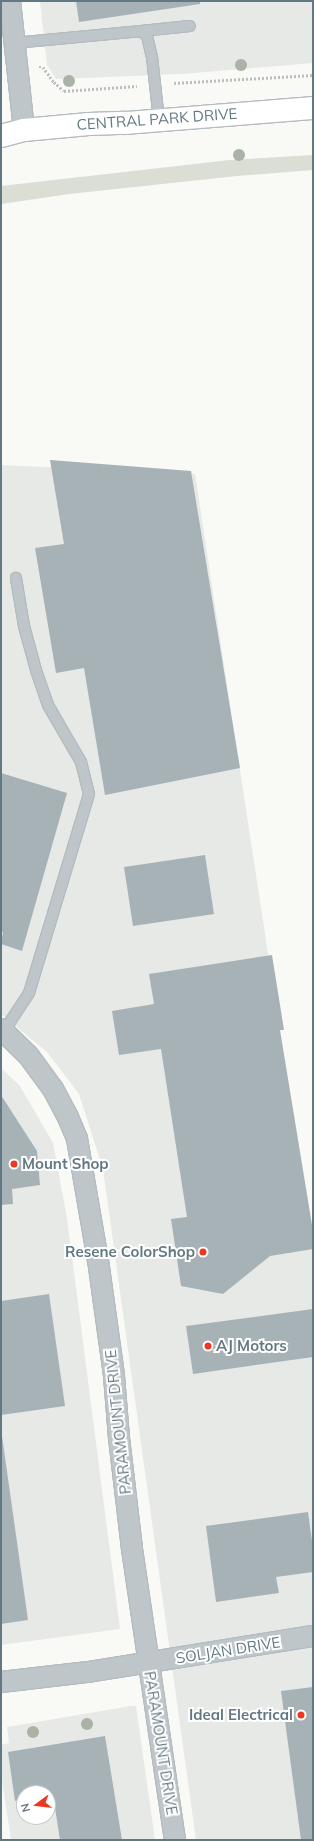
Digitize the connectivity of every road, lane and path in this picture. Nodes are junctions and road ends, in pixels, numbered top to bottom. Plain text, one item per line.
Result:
1 (10, 1) edge
2 (190, 26) dead end
3 (141, 31) junction
4 (14, 43) junction
5 (313, 108) edge
6 (159, 120) junction
7 (24, 130) junction
8 (1, 136) edge
9 (16, 578) dead end
10 (2, 1030) edge
11 (313, 1636) edge
12 (148, 1662) junction
13 (1, 1682) edge
14 (175, 1840) edge

1 - 4 street
2 - 3 lane
3 - 4 lane
3 - 6 lane
4 - 7 street
5 - 6 main road, CENTRAL PARK DRIVE
6 - 7 main road, CENTRAL PARK DRIVE
7 - 8 main road, CENTRAL PARK DRIVE
9 - 10 lane
10 - 12 street, PARAMOUNT DRIVE
11 - 12 street, SOLJAN DRIVE
12 - 13 street, SOLJAN DRIVE
12 - 14 street, PARAMOUNT DRIVE

